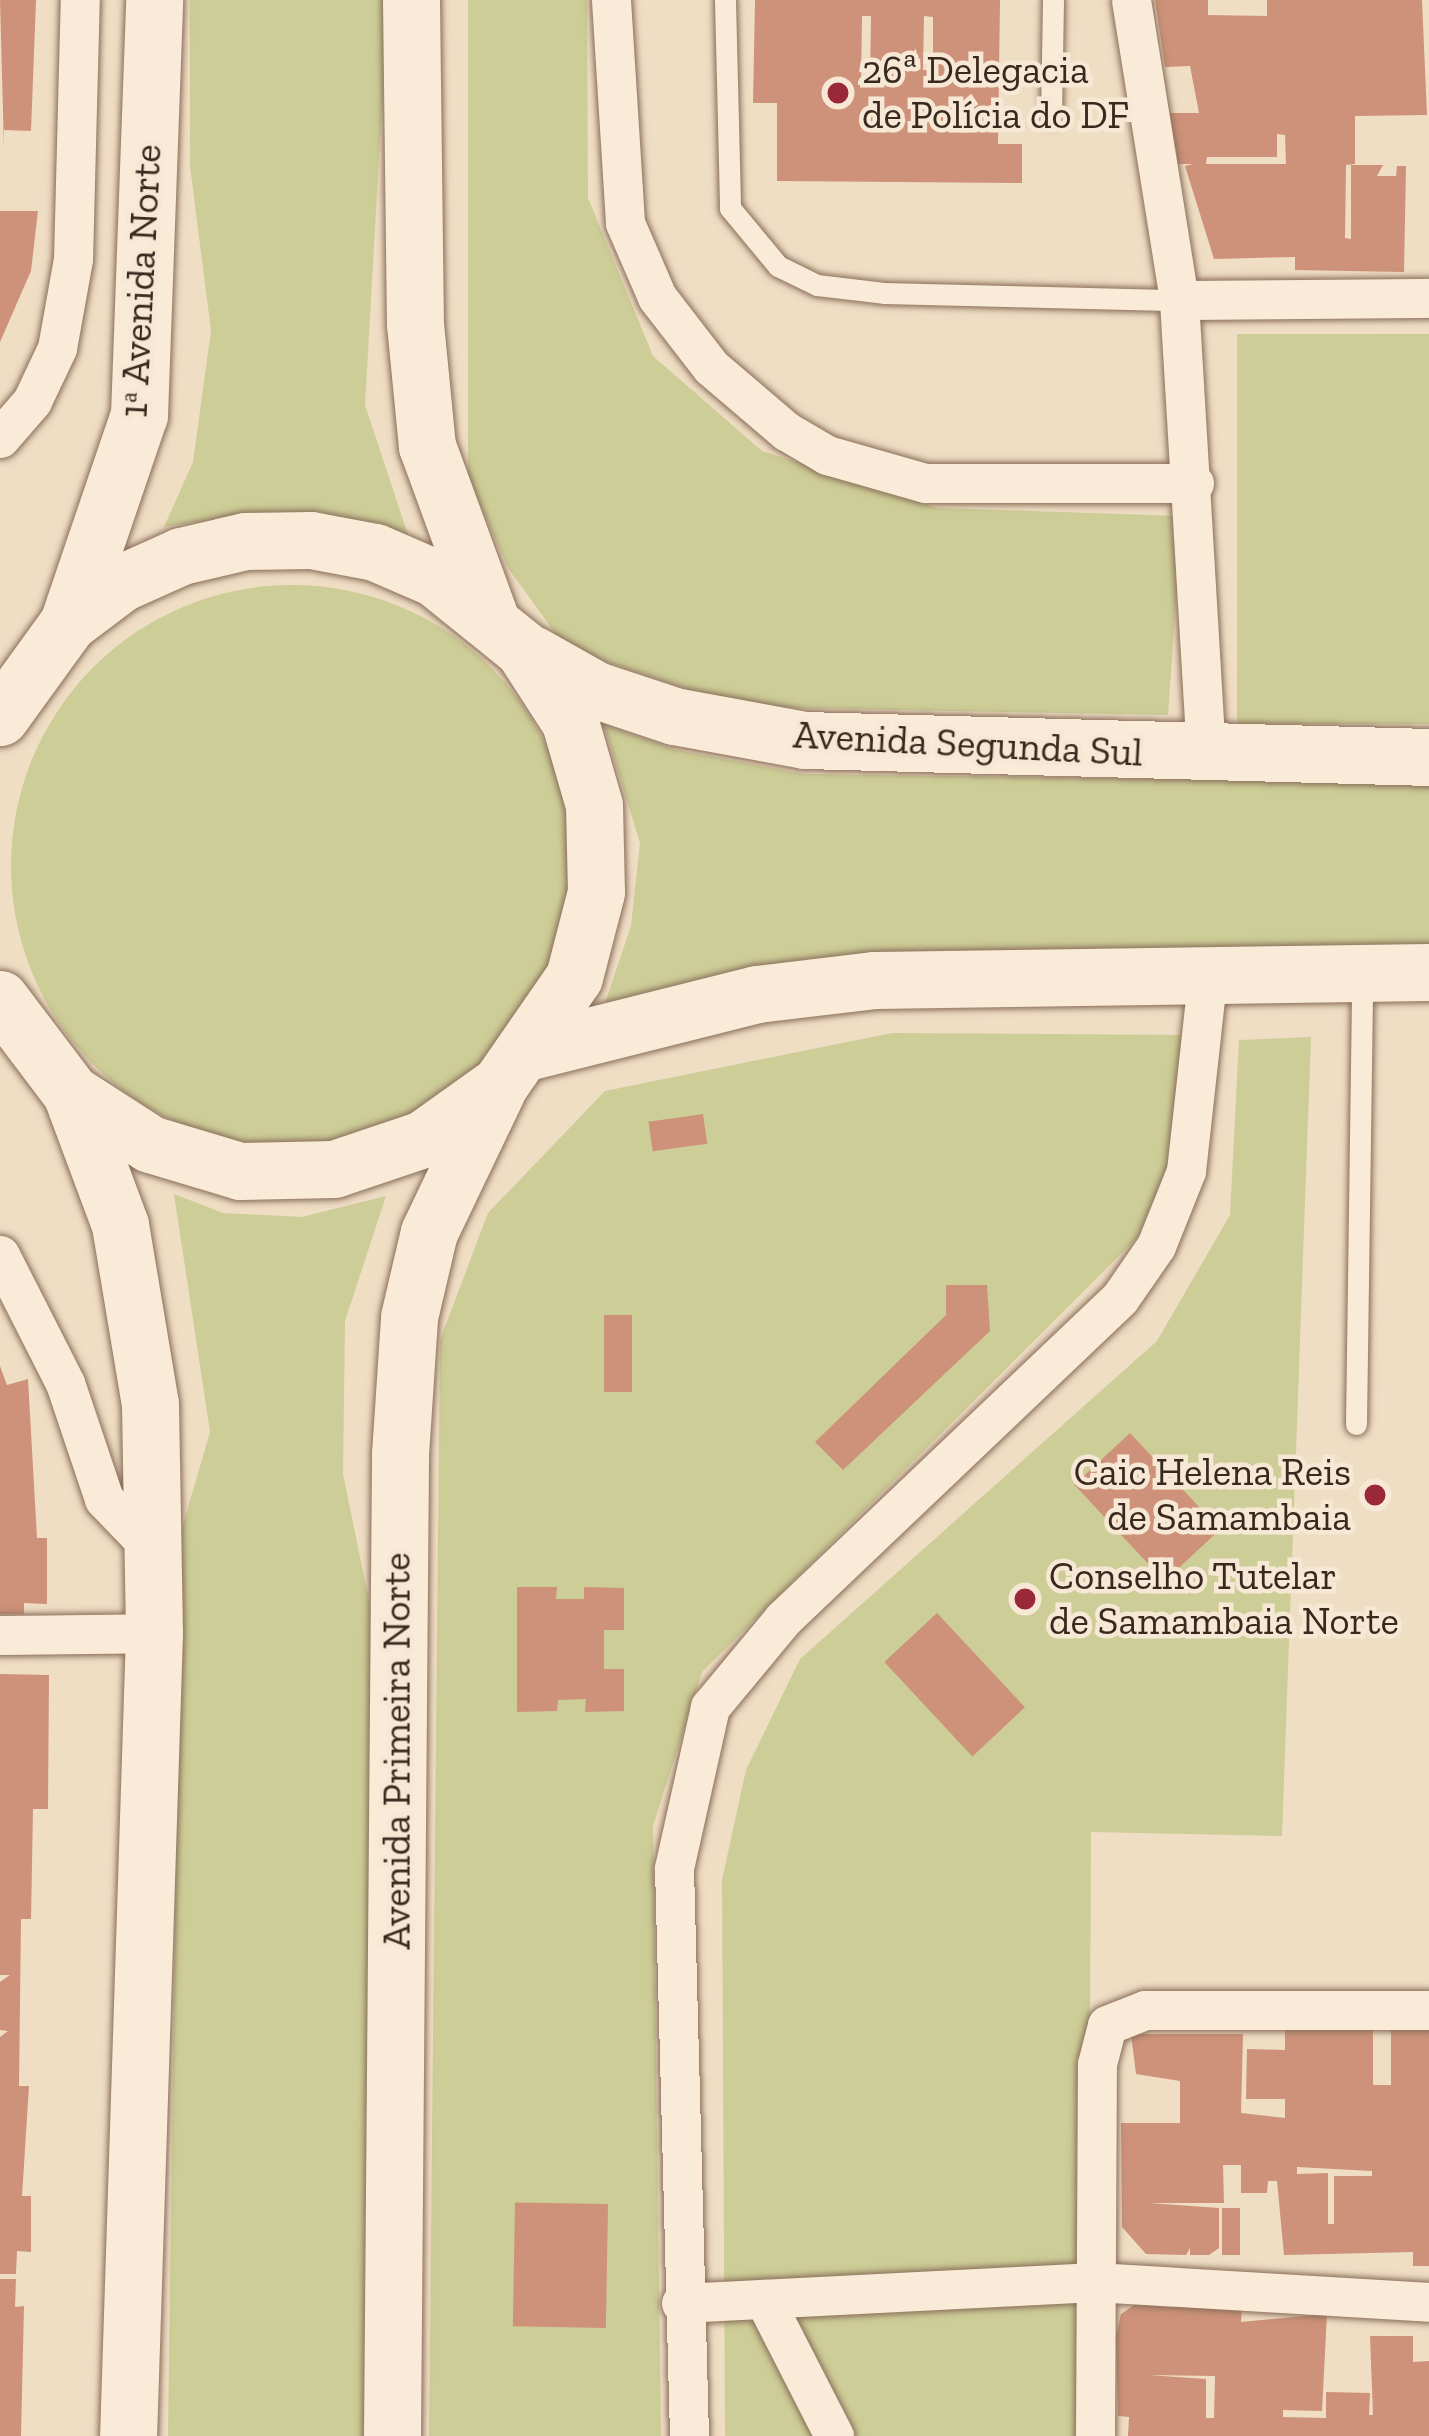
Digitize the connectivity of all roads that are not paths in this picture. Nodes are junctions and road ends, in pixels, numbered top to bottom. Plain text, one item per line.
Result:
1 (80, 0) edge
2 (154, 0) edge
3 (410, 0) edge
4 (611, 0) edge
5 (724, 0) edge
6 (1053, 0) edge
7 (1131, 0) edge
8 (1051, 116) dead end
9 (1429, 298) edge
10 (1179, 300) junction
11 (0, 438) edge
12 (1194, 483) junction
13 (506, 632) junction
14 (36, 646) edge
15 (0, 717) edge
16 (1206, 755) junction
17 (1429, 757) edge
18 (1362, 971) junction
19 (1429, 972) edge
20 (1208, 974) junction
21 (0, 999) edge
22 (35, 1063) edge
23 (515, 1068) junction
24 (0, 1255) edge
25 (1356, 1424) dead end
26 (153, 1550) junction
27 (154, 1633) junction
28 (0, 1635) edge
29 (1429, 2010) edge
30 (1095, 2282) junction
31 (764, 2299) junction
32 (1429, 2302) edge
33 (681, 2303) junction
34 (128, 2436) edge
35 (392, 2436) edge
36 (689, 2436) edge
37 (834, 2436) edge
38 (1096, 2436) edge

1 - 11 street
2 - 14 main road, 1ᵃ Avenida Norte
3 - 13 main road
4 - 12 street
5 - 10 lane
6 - 8 lane
7 - 10 street
9 - 10 street
10 - 12 street
12 - 16 street
13 - 14 main road, Avenida Segunda Sul
13 - 16 main road, Avenida Segunda Sul
13 - 23 main road, Avenida Primeira Norte
14 - 15 main road
16 - 17 main road, Avenida Segunda Sul
18 - 19 main road
18 - 20 main road
18 - 25 lane
20 - 23 main road
20 - 33 street
21 - 22 main road
22 - 23 main road
22 - 26 main road
23 - 35 main road, Avenida Primeira Norte
24 - 26 street
26 - 27 main road
27 - 28 street
27 - 34 main road
29 - 30 street
30 - 31 street
30 - 32 street
30 - 38 street
31 - 33 street
31 - 37 street
33 - 36 street

